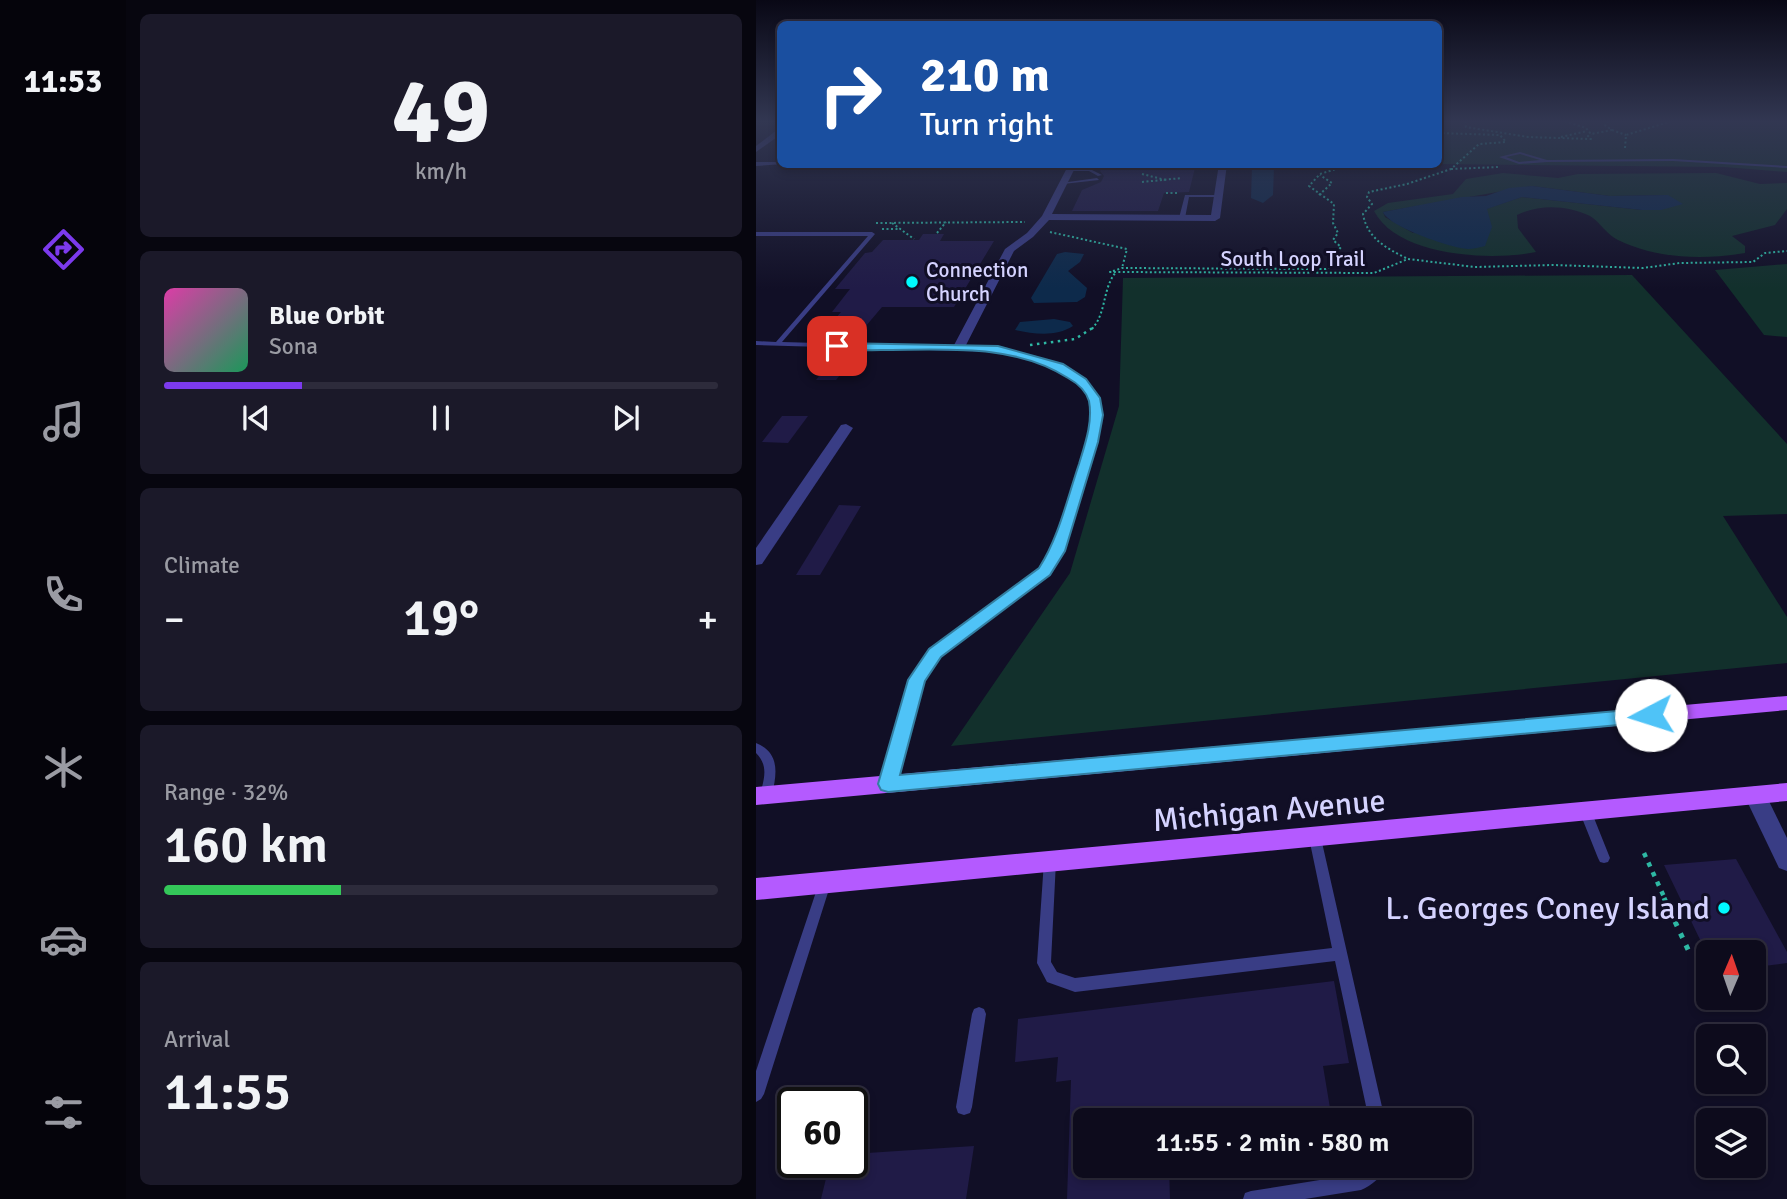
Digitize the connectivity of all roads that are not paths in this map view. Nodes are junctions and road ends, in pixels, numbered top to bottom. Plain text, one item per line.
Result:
1 (1066, 177) edge
2 (1098, 177) edge
3 (1221, 177) edge
4 (1063, 183) junction
5 (1219, 196) junction
6 (1182, 218) junction
7 (1040, 223) junction
8 (756, 234) edge
9 (756, 343) edge
10 (777, 344) junction
11 (959, 347) junction
12 (846, 429) dead end
13 (756, 560) edge
14 (1787, 703) edge
15 (756, 747) edge
16 (888, 784) junction
17 (1787, 792) edge
18 (1755, 795) junction
19 (759, 798) edge
20 (1586, 814) junction
21 (1315, 838) junction
22 (1604, 858) dead end
23 (1787, 861) edge
24 (1049, 862) junction
25 (826, 882) junction
26 (756, 889) edge
27 (1341, 954) junction
28 (979, 1014) dead end
29 (756, 1094) edge
30 (964, 1107) dead end
31 (1374, 1108) edge
32 (1366, 1178) edge
33 (1251, 1199) edge

1 - 4 street
2 - 4 lane
3 - 5 street
4 - 7 street
5 - 6 lane
5 - 6 street
6 - 7 street
7 - 11 street
8 - 10 lane
9 - 10 lane
10 - 11 lane
11 - 16 lane
12 - 13 street
14 - 16 main road, Michigan Avenue
15 - 19 lane
16 - 19 main road, Michigan Avenue
17 - 18 main road, Michigan Avenue
18 - 20 main road, Michigan Avenue
18 - 23 street
20 - 21 main road, Michigan Avenue
20 - 22 lane
21 - 24 main road, Michigan Avenue
21 - 27 lane
24 - 25 main road, Michigan Avenue
24 - 27 lane
25 - 26 main road, Michigan Avenue
25 - 29 lane
27 - 31 lane
28 - 30 lane
32 - 33 lane

